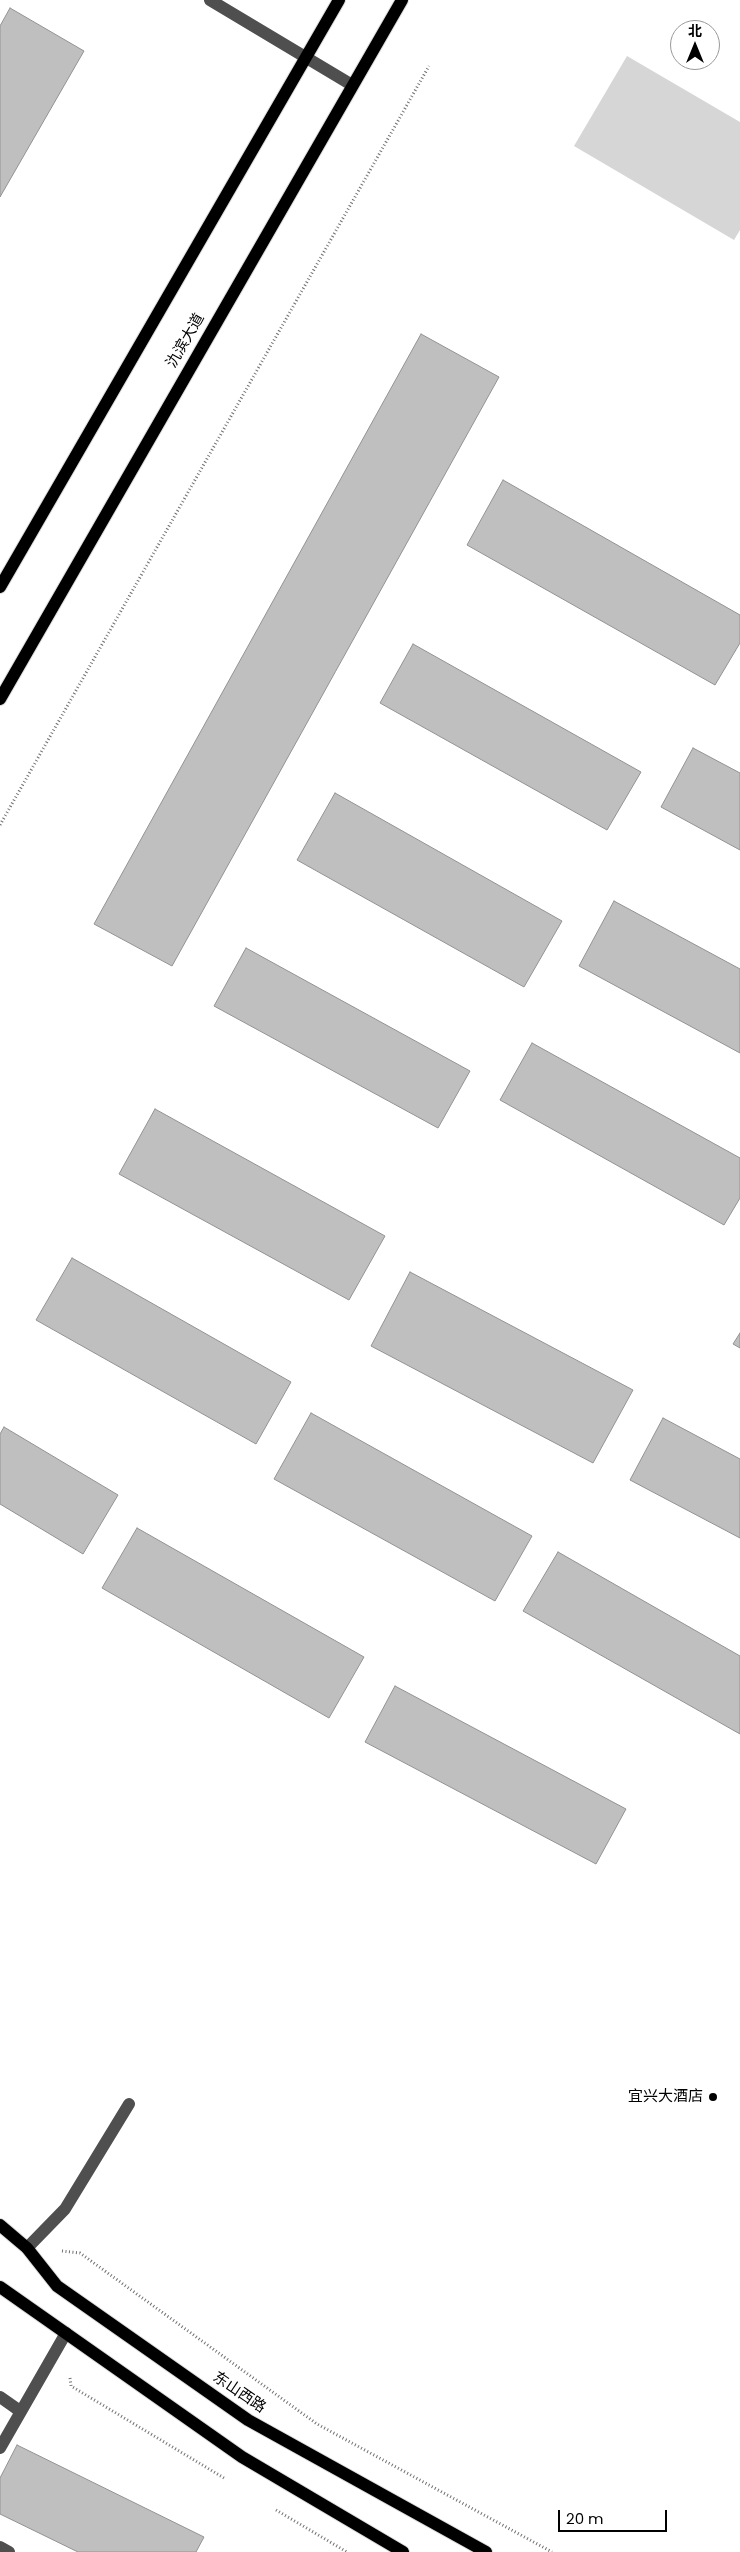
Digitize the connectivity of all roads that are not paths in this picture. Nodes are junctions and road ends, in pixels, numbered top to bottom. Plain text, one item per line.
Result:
1 (210, 0) edge
2 (339, 0) edge
3 (402, 0) edge
4 (306, 57) junction
5 (352, 85) junction
6 (0, 587) edge
7 (0, 699) edge
8 (129, 2104) dead end
9 (0, 2225) edge
10 (27, 2248) junction
11 (0, 2287) edge
12 (66, 2333) junction
13 (0, 2397) edge
14 (20, 2411) junction
15 (0, 2448) edge
16 (0, 2547) edge
17 (9, 2552) edge
18 (403, 2552) edge
19 (486, 2552) edge

1 - 4 street
2 - 4 main road
3 - 5 main road, 氿滨大道
4 - 5 street
4 - 6 main road
5 - 7 main road, 氿滨大道
8 - 10 street
9 - 10 main road, 东山西路
10 - 19 main road, 东山西路
11 - 12 main road
12 - 14 street
12 - 18 main road
13 - 14 street
14 - 15 street
16 - 17 street

